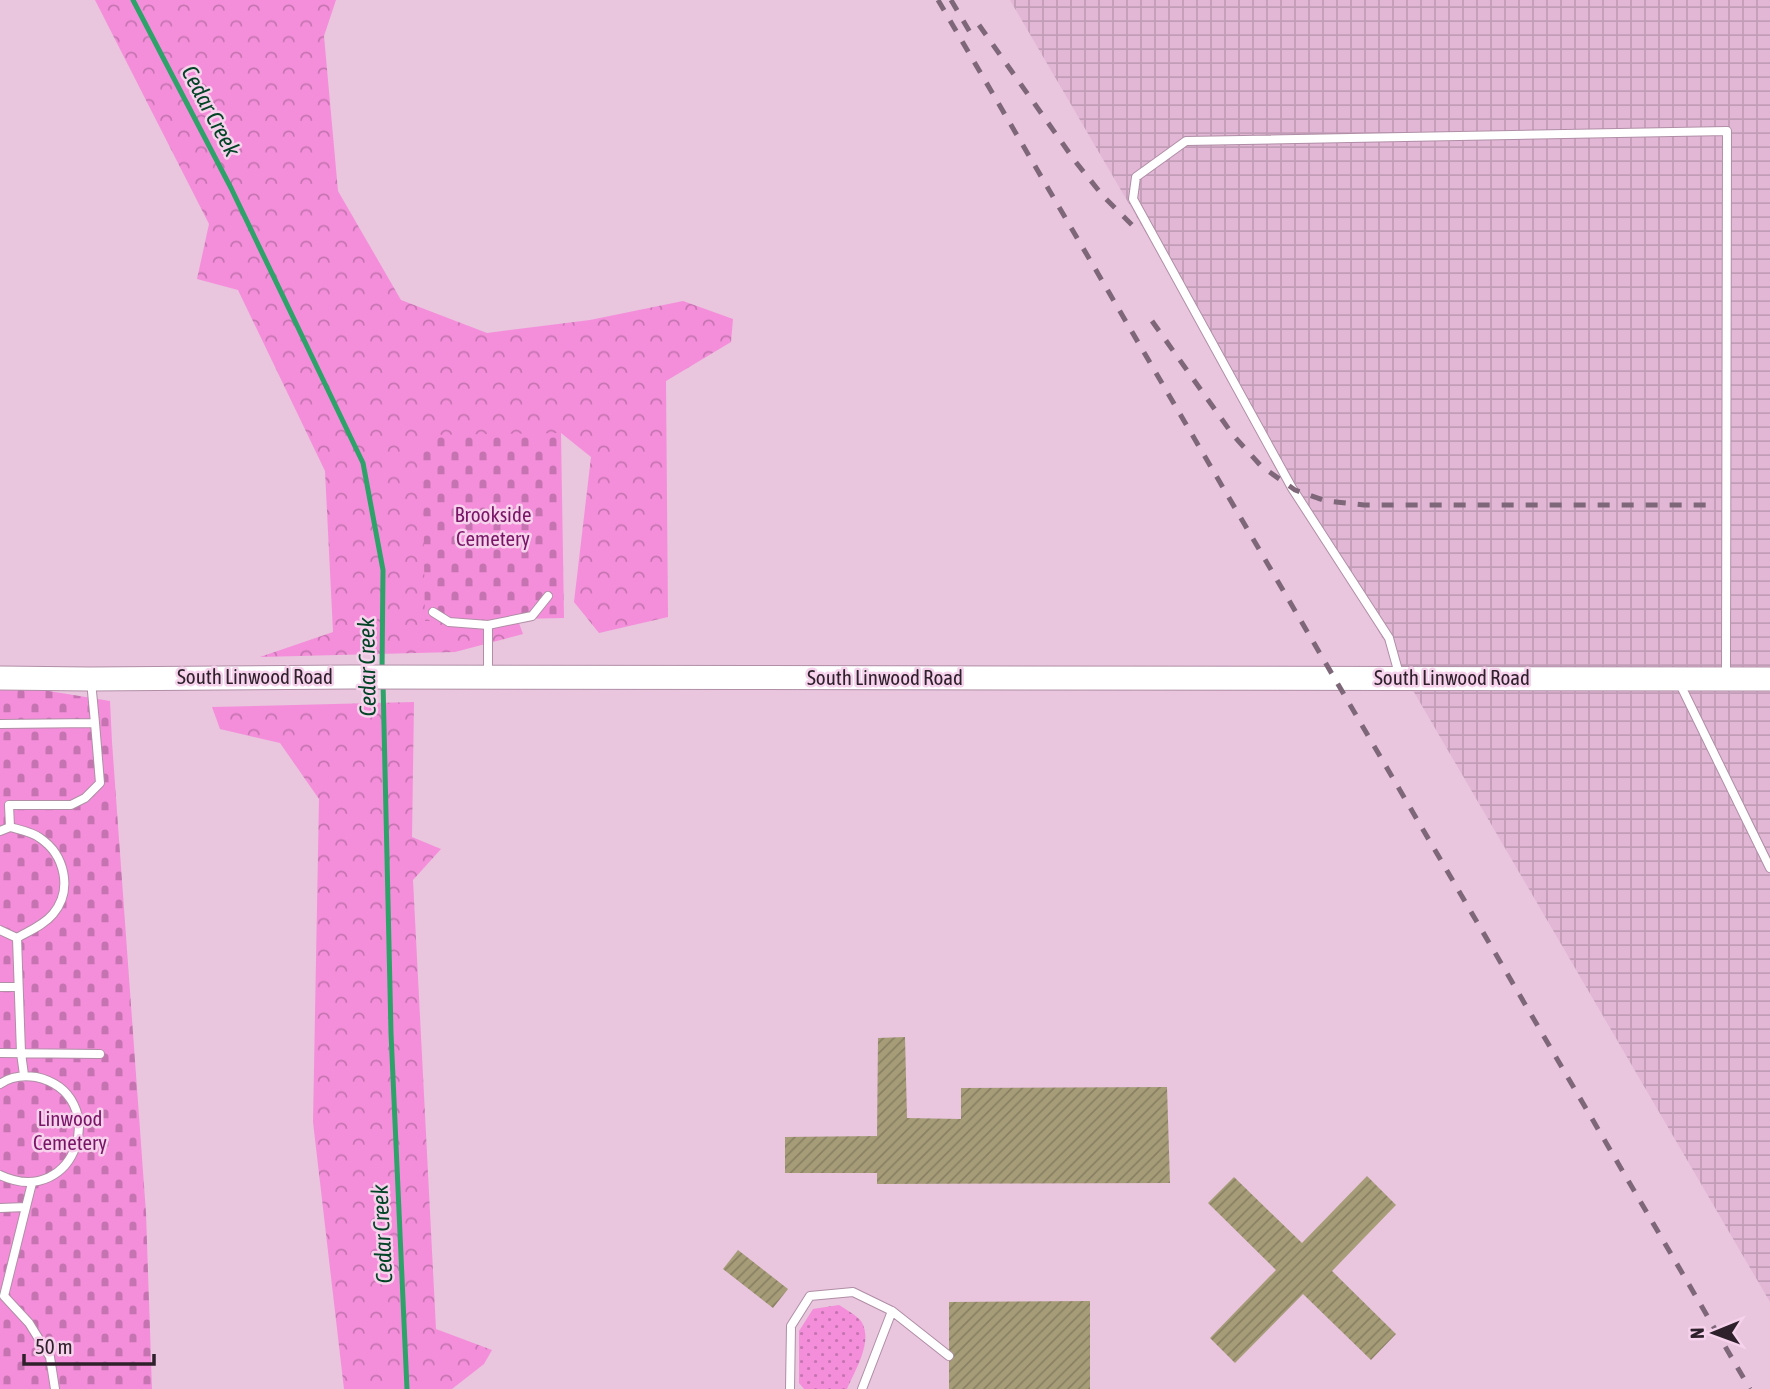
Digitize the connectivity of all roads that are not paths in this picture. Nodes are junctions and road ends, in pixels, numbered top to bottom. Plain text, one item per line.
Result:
1 (548, 596) dead end
2 (433, 612) dead end
3 (488, 625) junction
4 (1400, 677) junction
5 (0, 678) edge
6 (488, 678) junction
7 (1770, 678) edge
8 (90, 679) junction
9 (1678, 679) junction
10 (1726, 679) junction
11 (0, 723) edge
12 (95, 723) junction
13 (5, 805) edge
14 (10, 827) junction
15 (0, 831) edge
16 (1770, 868) edge
17 (0, 930) edge
18 (17, 938) junction
19 (0, 987) edge
20 (18, 988) junction
21 (0, 1053) edge
22 (21, 1053) junction
23 (100, 1054) dead end
24 (24, 1075) junction
25 (0, 1084) edge
26 (0, 1175) edge
27 (32, 1183) junction
28 (26, 1207) junction
29 (0, 1208) edge
30 (2, 1296) edge
31 (892, 1311) junction
32 (949, 1356) dead end
33 (55, 1389) edge
34 (790, 1389) edge
35 (862, 1389) edge

1 - 3 lane
2 - 3 lane
3 - 6 lane
4 - 6 main road, South Linwood Road
4 - 9 main road, South Linwood Road
4 - 10 lane
5 - 8 main road, South Linwood Road
6 - 8 main road, South Linwood Road
7 - 10 main road, South Linwood Road
8 - 12 lane
9 - 10 main road, South Linwood Road
9 - 16 lane
11 - 12 lane
12 - 13 lane
13 - 14 lane
14 - 15 lane
14 - 18 lane
17 - 18 lane
18 - 20 lane
19 - 20 lane
20 - 22 lane
21 - 22 lane
22 - 23 lane
22 - 24 lane
24 - 25 lane
24 - 27 lane
26 - 27 lane
27 - 28 lane
28 - 29 lane
28 - 30 lane
30 - 33 lane
31 - 32 lane
31 - 34 lane
31 - 35 lane

